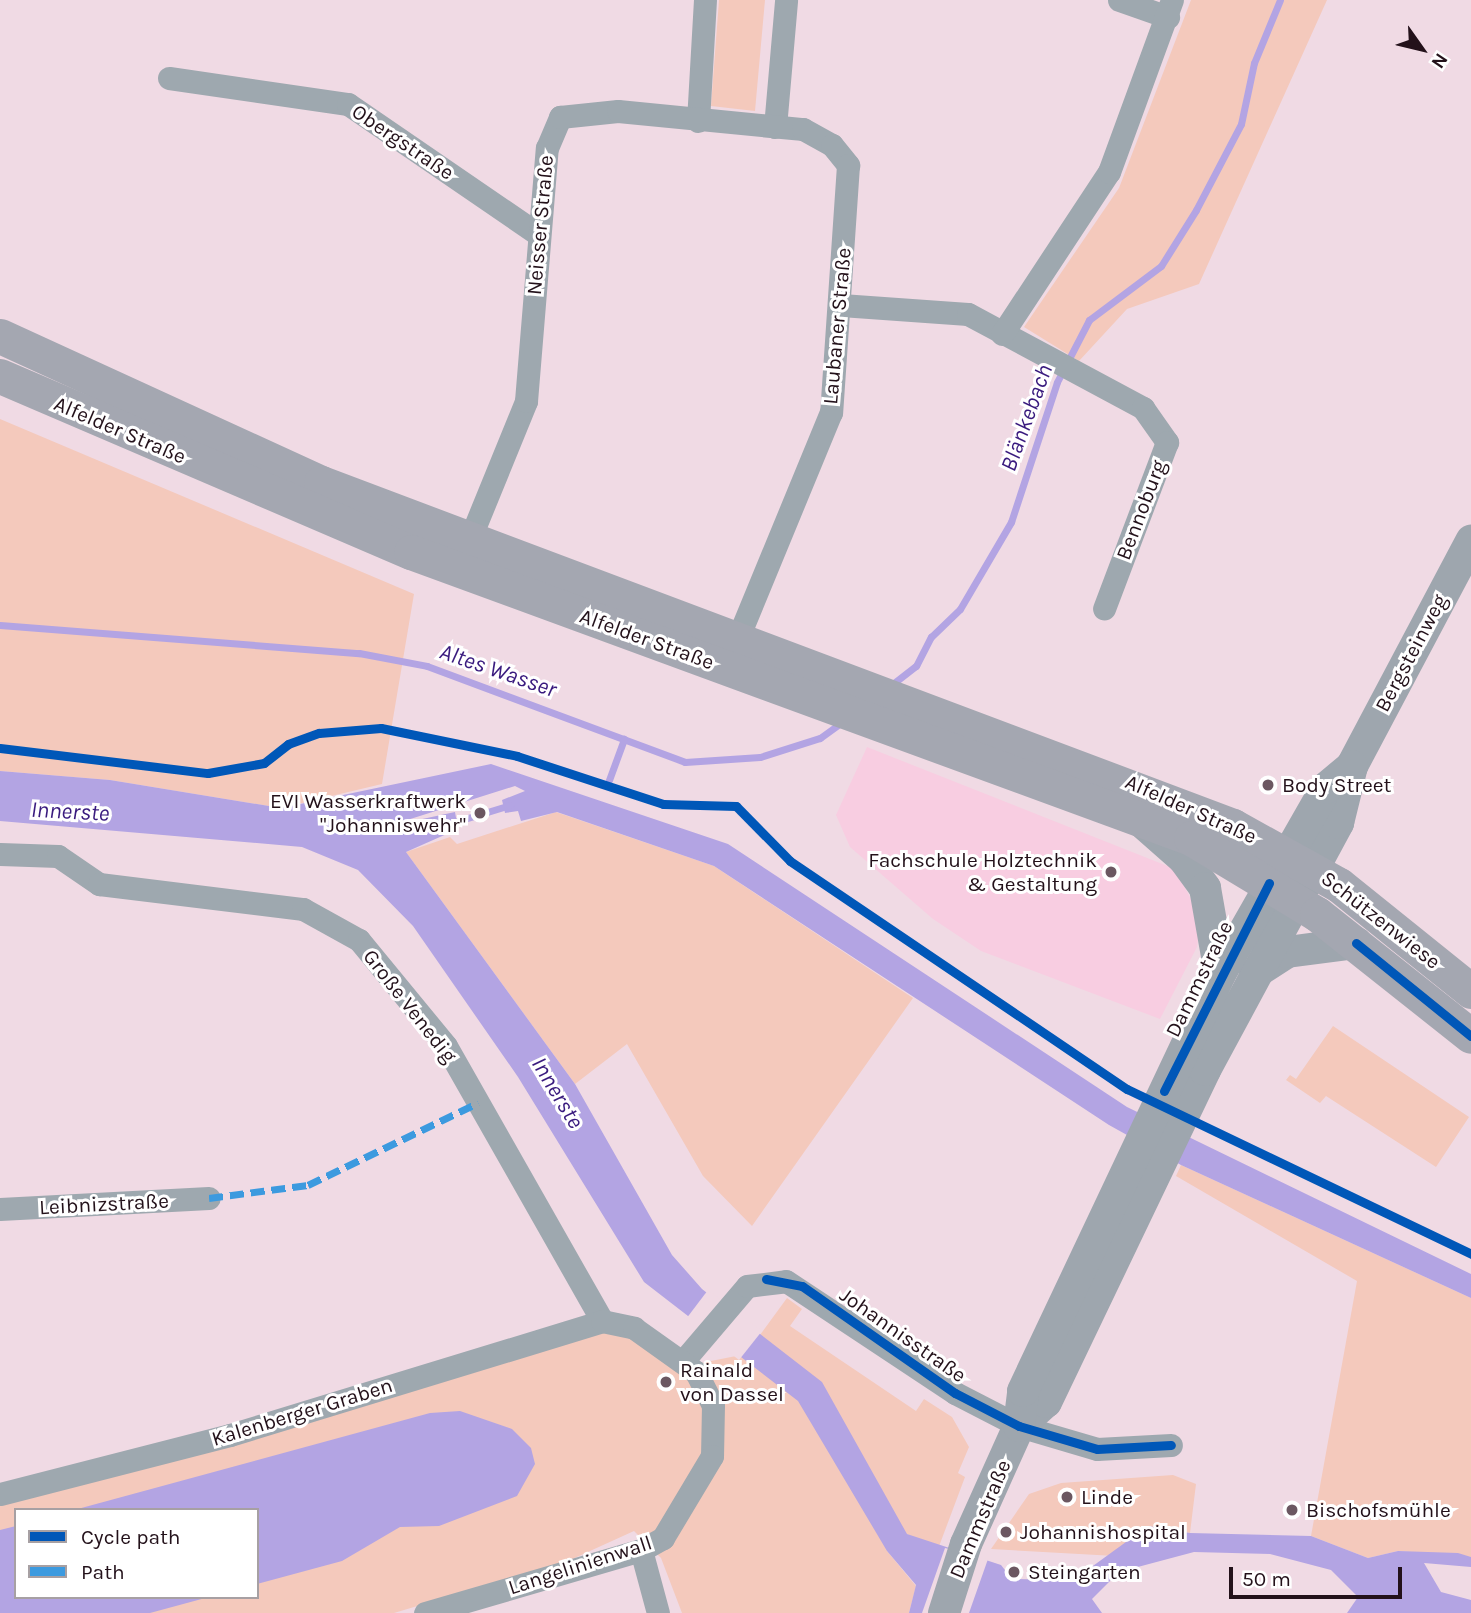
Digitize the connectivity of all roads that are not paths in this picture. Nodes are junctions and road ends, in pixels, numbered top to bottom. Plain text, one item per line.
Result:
1 (705, 0) edge
2 (786, 0) edge
3 (1119, 0) edge
4 (1170, 8) edge
5 (169, 79) dead end
6 (698, 121) junction
7 (775, 127) junction
8 (538, 234) junction
9 (841, 305) junction
10 (0, 308) edge
11 (1002, 334) junction
12 (0, 336) edge
13 (74, 370) junction
14 (0, 376) edge
15 (469, 541) junction
16 (1471, 541) edge
17 (1104, 609) dead end
18 (737, 640) junction
19 (869, 704) junction
20 (1135, 817) junction
21 (0, 854) edge
22 (1291, 876) junction
23 (1356, 943) junction
24 (1220, 974) junction
25 (1254, 974) junction
26 (1471, 991) edge
27 (1471, 1036) edge
28 (1177, 1097) junction
29 (209, 1198) dead end
30 (0, 1209) edge
31 (602, 1321) junction
32 (690, 1354) junction
33 (1020, 1426) junction
34 (1171, 1445) dead end
35 (0, 1494) edge
36 (641, 1550) junction
37 (425, 1613) edge
38 (658, 1613) edge
39 (943, 1613) edge

1 - 6 street
2 - 7 street
3 - 4 street
4 - 11 street
5 - 8 street, Obergstraße
6 - 7 street, Neisser Straße
6 - 8 street, Neisser Straße
7 - 9 street, Laubaner Straße
8 - 15 street, Neisser Straße
9 - 11 street, Bennoburg
9 - 18 street, Laubaner Straße
10 - 13 main road
11 - 17 street, Bennoburg
12 - 13 main road, Alfelder Straße
13 - 15 main road, Alfelder Straße
14 - 19 main road, Alfelder Straße
15 - 18 main road, Alfelder Straße
16 - 22 street, Bergsteinweg
18 - 19 main road, Alfelder Straße
19 - 20 main road, Alfelder Straße
19 - 22 main road, Alfelder Straße
20 - 22 main road, Alfelder Straße
20 - 24 street
21 - 31 street, Große Venedig
22 - 23 main road, Schützenwiese
22 - 24 street, Dammstraße
22 - 25 street
22 - 26 main road, Schützenwiese
23 - 25 street
23 - 27 main road, Schützenwiese
24 - 28 street, Dammstraße
25 - 28 street
28 - 33 street, Dammstraße
29 - 30 street, Leibnizstraße
31 - 32 street
31 - 35 street, Kalenberger Graben
32 - 33 street, Johannisstraße
32 - 36 street, Langelinienwall
33 - 34 street
33 - 39 street, Dammstraße
36 - 37 street, Langelinienwall
36 - 38 street

